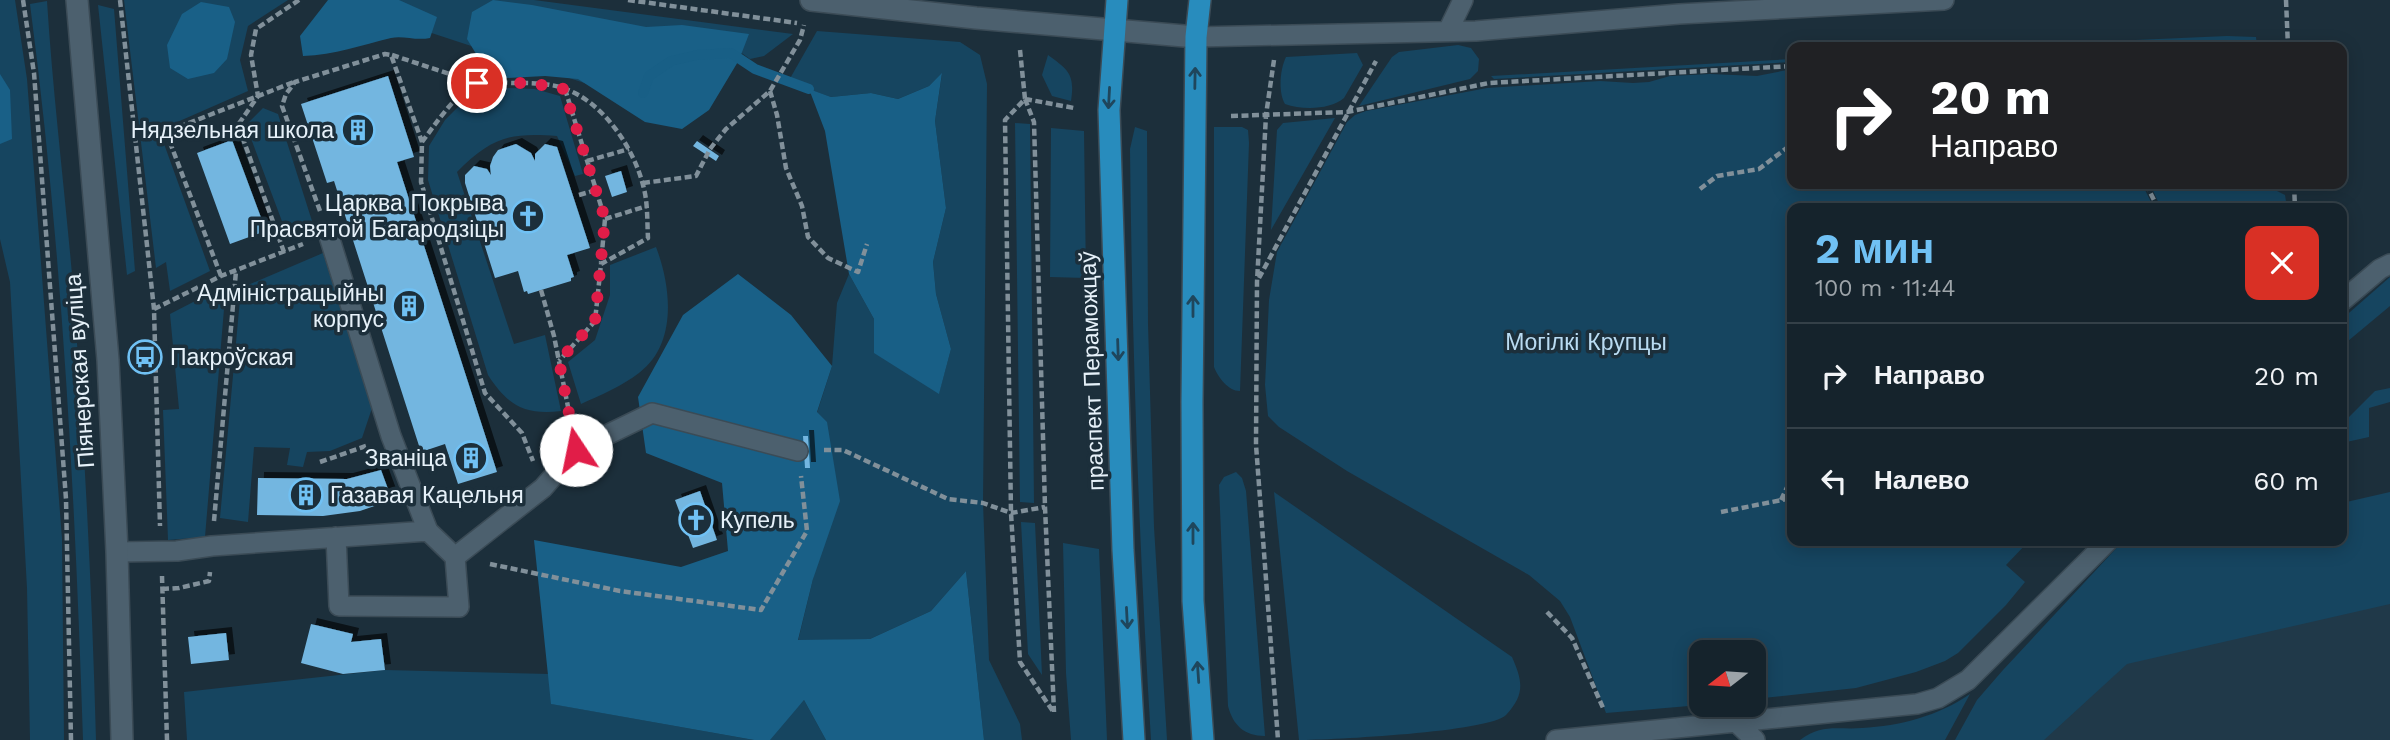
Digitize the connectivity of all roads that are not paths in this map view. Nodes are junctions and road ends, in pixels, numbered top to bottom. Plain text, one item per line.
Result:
1 (77, 0) edge
2 (811, 0) edge
3 (1117, 0) edge
4 (1200, 0) edge
5 (1462, 0) edge
6 (1694, 0) edge
7 (1944, 0) edge
8 (1679, 14) junction
9 (1113, 30) junction
10 (1448, 31) junction
11 (1196, 37) junction
12 (328, 233) road end
13 (2390, 264) edge
14 (2347, 297) edge
15 (798, 451) road end
16 (428, 531) junction
17 (336, 537) junction
18 (2103, 546) edge
19 (117, 552) junction
20 (455, 557) junction
21 (1736, 722) junction
22 (122, 740) edge
23 (1134, 740) edge
24 (1203, 740) edge
25 (1556, 740) edge
26 (1755, 740) edge

1 - 19 street, Піянерская вуліца
2 - 9 street
3 - 9 main road, праспект Пераможцаў
4 - 11 main road
5 - 10 lane
6 - 8 lane
7 - 8 lane
8 - 10 lane
9 - 11 street
9 -> 23 main road, праспект Пераможцаў
10 - 11 lane
24 -> 11 main road
12 - 16 lane
13 - 14 lane
15 - 20 lane
16 - 17 lane
16 - 20 lane
17 - 19 lane
17 - 20 lane
18 - 21 lane
19 - 22 street, Піянерская вуліца
21 - 25 lane
21 - 26 lane

